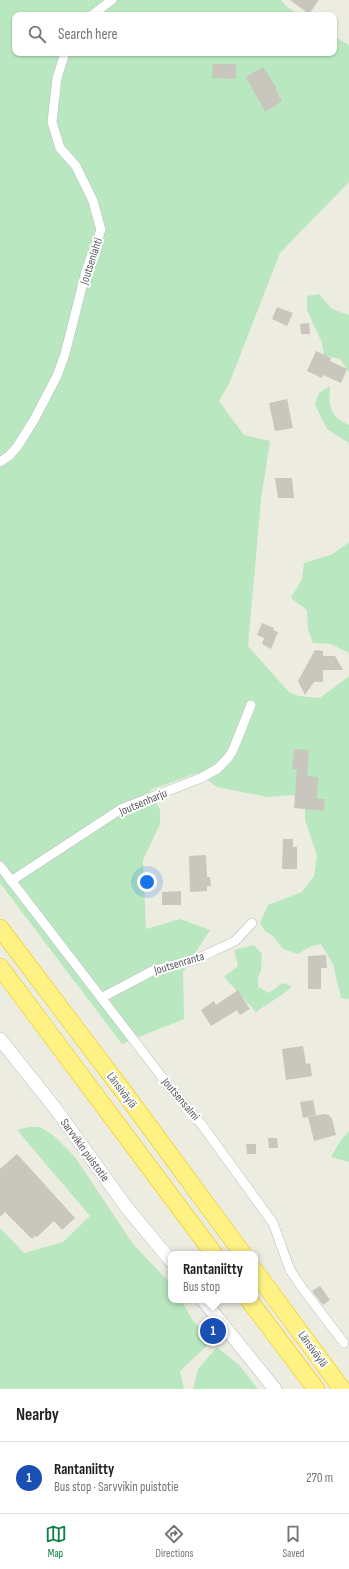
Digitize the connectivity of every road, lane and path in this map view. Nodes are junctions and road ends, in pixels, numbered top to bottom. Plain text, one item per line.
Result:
1 (112, 0) edge
2 (96, 12) edge
3 (64, 56) edge
4 (0, 462) edge
5 (251, 705) dead end
6 (0, 866) edge
7 (11, 881) junction
8 (252, 923) dead end
9 (0, 928) edge
10 (0, 967) edge
11 (101, 998) junction
12 (0, 1039) edge
13 (212, 1251) edge
14 (241, 1251) edge
15 (168, 1257) edge
16 (258, 1275) edge
17 (205, 1303) edge
18 (251, 1303) edge
19 (344, 1343) dead end
20 (275, 1389) edge
21 (316, 1389) edge
22 (342, 1389) edge

1 - 2 street
3 - 4 street, Joutsenlahti
5 - 7 street, Joutsenharju
6 - 7 street, Joutsensalmi
7 - 11 street, Joutsensalmi
8 - 11 street, Joutsenranta
9 - 14 highway, Länsiväylä
10 - 13 highway, Länsiväylä
11 - 19 street, Joutsensalmi
12 - 15 main road, Sarvvikin puistotie
16 - 22 highway, Länsiväylä
17 - 20 main road
18 - 21 highway, Länsiväylä

